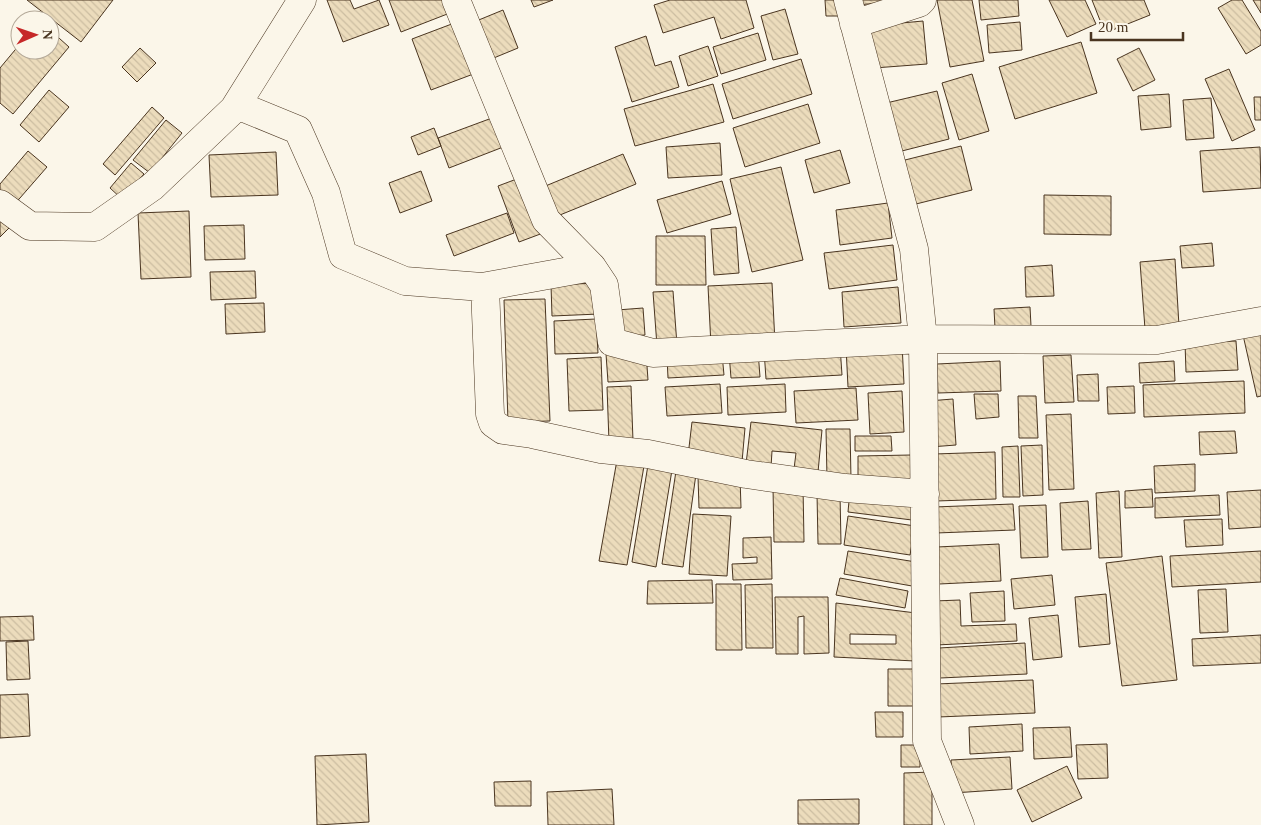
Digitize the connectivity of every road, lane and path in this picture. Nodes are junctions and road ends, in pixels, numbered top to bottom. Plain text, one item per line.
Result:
1 (302, 0) edge
2 (456, 0) edge
3 (922, 0) edge
4 (851, 12) edge
5 (237, 105) junction
6 (0, 204) edge
7 (592, 268) junction
8 (485, 287) junction
9 (1261, 321) edge
10 (923, 339) junction
11 (925, 494) junction
12 (960, 825) edge

1 - 5 street
2 - 7 street
3 - 4 street
4 - 10 street
5 - 6 street
5 - 8 street
7 - 8 street
7 - 10 street
8 - 11 street
9 - 10 street
10 - 11 street
11 - 12 street

